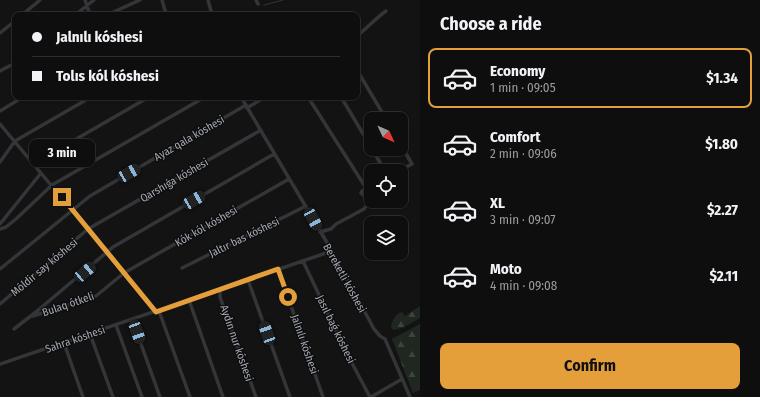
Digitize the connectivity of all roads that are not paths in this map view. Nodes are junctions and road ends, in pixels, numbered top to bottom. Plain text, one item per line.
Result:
1 (40, 0) edge
2 (85, 0) edge
3 (94, 0) edge
4 (140, 0) edge
5 (162, 0) edge
6 (208, 0) edge
7 (86, 6) junction
8 (386, 11) dead end
9 (26, 12) edge
10 (79, 12) edge
11 (89, 12) edge
12 (114, 12) edge
13 (164, 12) edge
14 (212, 12) dead end
15 (12, 23) edge
16 (0, 33) edge
17 (360, 34) edge
18 (12, 65) edge
19 (0, 71) edge
20 (360, 75) edge
21 (18, 100) edge
22 (86, 100) edge
23 (144, 100) edge
24 (200, 100) edge
25 (243, 100) edge
26 (259, 100) edge
27 (310, 100) edge
28 (343, 100) edge
29 (247, 106) junction
30 (0, 111) edge
31 (382, 112) edge
32 (0, 124) edge
33 (261, 130) junction
34 (364, 135) edge
35 (15, 141) junction
36 (274, 154) junction
37 (407, 156) edge
38 (0, 162) edge
39 (34, 164) junction
40 (408, 166) edge
41 (41, 173) junction
42 (289, 179) junction
43 (52, 185) junction
44 (364, 185) edge
45 (306, 206) junction
46 (365, 208) edge
47 (72, 210) junction
48 (0, 224) edge
49 (0, 229) edge
50 (88, 229) junction
51 (320, 232) junction
52 (332, 251) junction
53 (107, 253) junction
54 (303, 261) junction
55 (182, 268) dead end
56 (0, 269) edge
57 (278, 269) junction
58 (124, 273) junction
59 (248, 280) junction
60 (220, 290) junction
61 (189, 300) junction
62 (0, 304) edge
63 (157, 311) junction
64 (30, 317) junction
65 (132, 320) junction
66 (116, 325) junction
67 (14, 329) dead end
68 (90, 334) junction
69 (64, 343) junction
70 (0, 364) edge
71 (402, 379) junction
72 (83, 397) edge
73 (113, 397) edge
74 (142, 397) edge
75 (160, 397) edge
76 (190, 397) edge
77 (223, 397) edge
78 (256, 397) edge
79 (290, 397) edge
80 (323, 397) edge
81 (370, 397) edge
82 (410, 397) edge

1 - 9 street
2 - 7 street
3 - 7 street
4 - 12 street
5 - 13 street
6 - 14 street
7 - 10 street
7 - 11 street
8 - 17 street
15 - 16 street
18 - 19 street
20 - 31 street
21 - 30 street
22 - 35 street
23 - 39 street
24 - 43 street
25 - 29 street, Bereketli kóshesi
26 - 29 street, Ayaz qala kóshesi
27 - 44 street
28 - 34 street
29 - 33 street, Bereketli kóshesi
29 - 47 street, Ayaz qala kóshesi
32 - 35 street
33 - 36 street, Bereketli kóshesi
33 - 50 street, Qarshıǵa kóshesi
35 - 38 street
35 - 39 street
36 - 42 street, Bereketli kóshesi
36 - 53 street
37 - 40 street
39 - 41 street
41 - 43 street
41 - 48 street
42 - 45 street, Bereketli kóshesi
42 - 58 street, Kók kól kóshesi
43 - 47 street
43 - 49 street
45 - 51 street, Bereketli kóshesi
45 - 55 street, Jaltır bas kóshesi
46 - 51 street
47 - 50 street
47 - 56 street, Ayaz qala kóshesi
50 - 53 street
50 - 62 street, Móldir say kóshesi
51 - 52 street, Bereketli kóshesi
52 - 54 street, Sahra kóshesi
52 - 71 street, Bereketli kóshesi
53 - 58 street
53 - 64 street
54 - 57 street, Sahra kóshesi
54 - 81 street, Jasıl baǵ kóshesi
57 - 59 street, Sahra kóshesi
57 - 80 street, Jalnılı kóshesi
58 - 63 street
58 - 64 street, Bulaq ótkeli
59 - 60 street, Sahra kóshesi
59 - 79 street
60 - 61 street, Sahra kóshesi
60 - 78 street, Aydın nur kóshesi
61 - 63 street, Sahra kóshesi
61 - 77 street
63 - 65 street, Sahra kóshesi
63 - 76 street
64 - 67 street
65 - 66 street, Sahra kóshesi
65 - 75 street
66 - 68 street, Sahra kóshesi
66 - 74 street
68 - 69 street, Sahra kóshesi
68 - 73 street
69 - 70 street, Sahra kóshesi
69 - 72 street
71 - 81 street
71 - 82 street, Bereketli kóshesi

